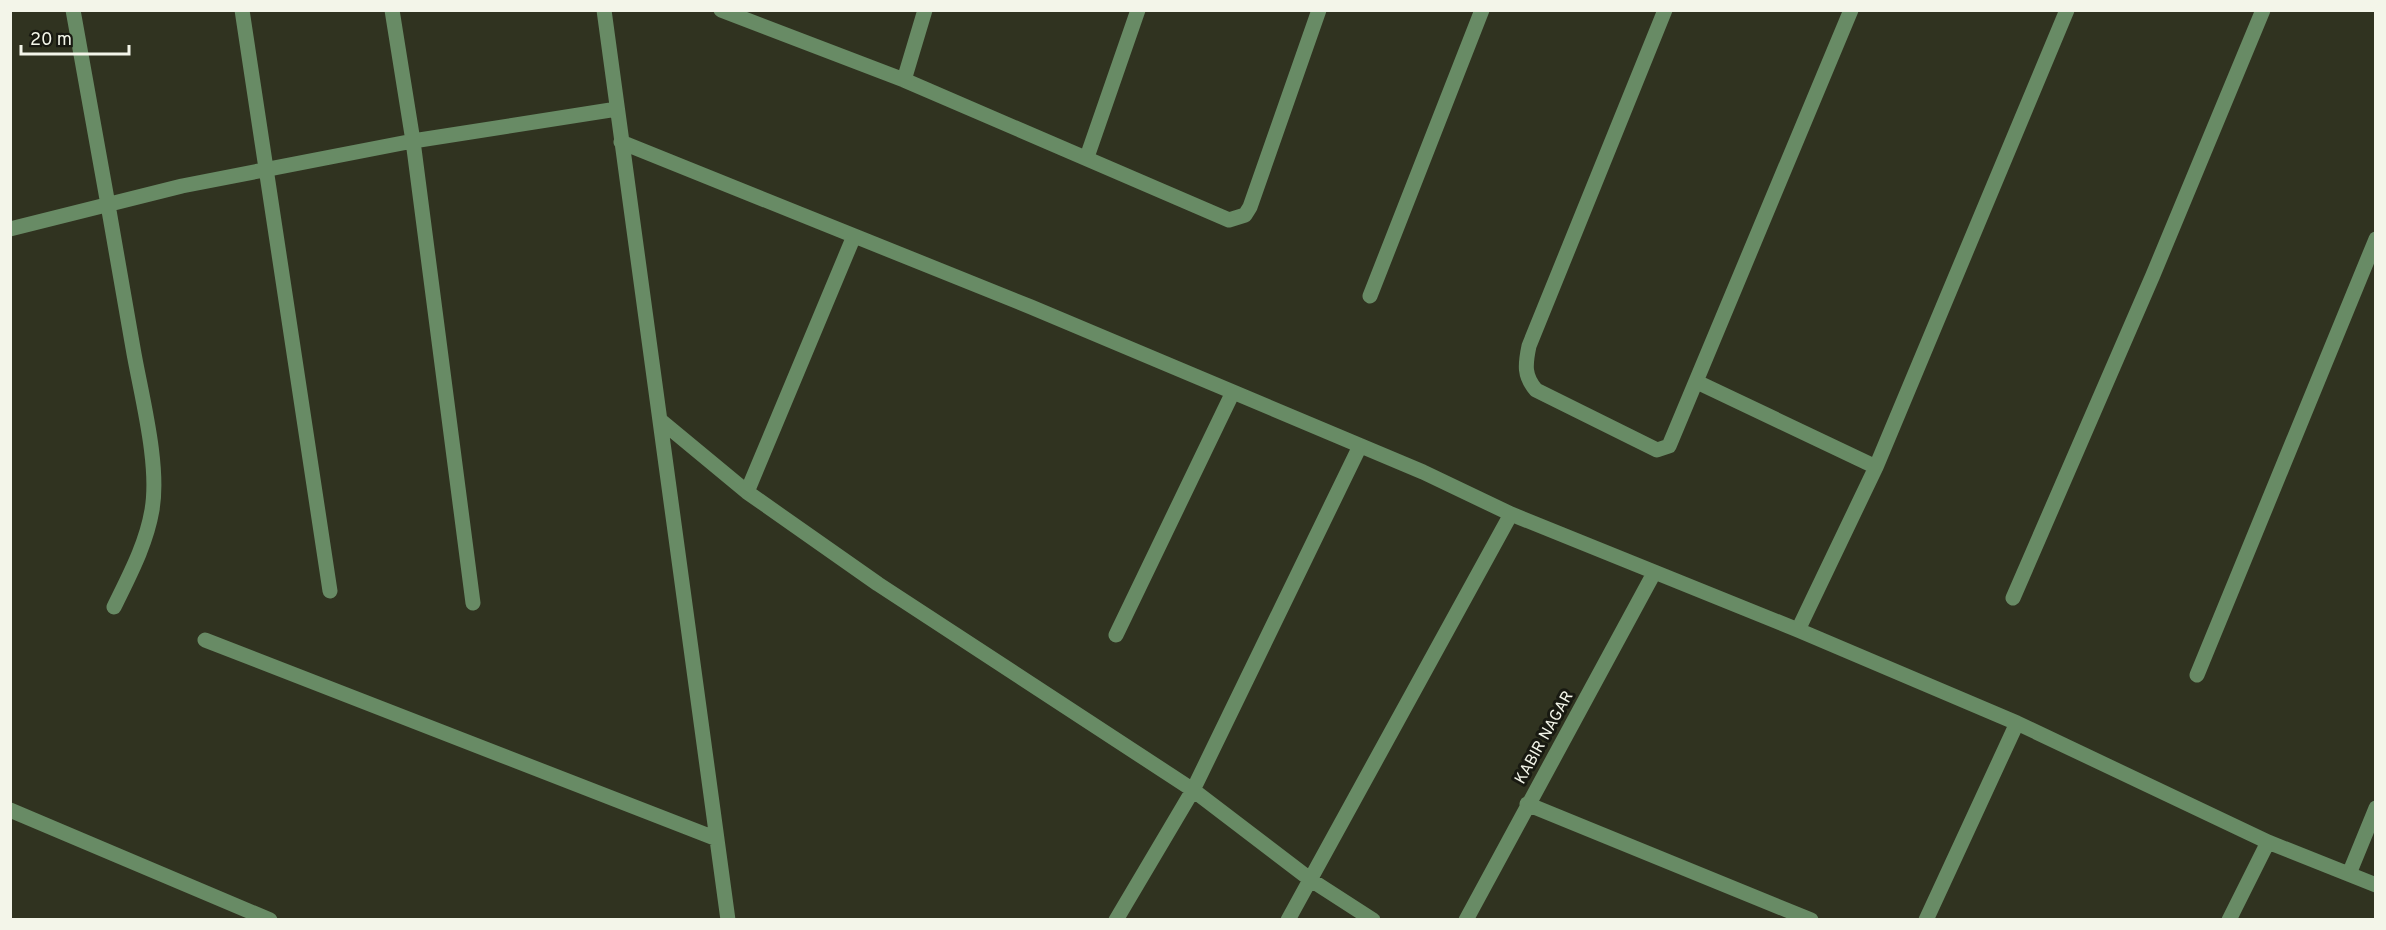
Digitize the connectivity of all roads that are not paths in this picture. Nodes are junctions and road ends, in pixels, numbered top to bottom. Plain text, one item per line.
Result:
1 (73, 10) edge
2 (242, 10) edge
3 (392, 10) edge
4 (604, 10) edge
5 (721, 10) edge
6 (925, 10) edge
7 (1138, 10) edge
8 (1320, 10) edge
9 (1482, 10) edge
10 (1665, 10) edge
11 (1851, 10) edge
12 (2067, 10) edge
13 (2263, 10) edge
14 (904, 80) junction
15 (617, 109) junction
16 (413, 141) junction
17 (621, 142) junction
18 (1087, 157) junction
19 (266, 171) junction
20 (108, 206) junction
21 (10, 229) edge
22 (854, 236) junction
23 (2376, 239) edge
24 (1370, 296) dead end
25 (1697, 382) junction
26 (1233, 392) junction
27 (660, 420) junction
28 (1360, 446) junction
29 (1876, 467) junction
30 (747, 492) junction
31 (1511, 514) junction
32 (1654, 573) junction
33 (330, 591) dead end
34 (2013, 598) dead end
35 (473, 603) dead end
36 (114, 608) dead end
37 (1798, 630) junction
38 (1116, 635) dead end
39 (204, 640) dead end
40 (2196, 675) dead end
41 (2017, 723) junction
42 (1193, 790) junction
43 (1527, 804) junction
44 (2376, 808) edge
45 (10, 810) edge
46 (717, 839) junction
47 (2268, 842) junction
48 (2349, 874) junction
49 (1311, 880) junction
50 (2376, 885) edge
51 (270, 920) edge
52 (728, 920) edge
53 (1116, 920) edge
54 (1288, 920) edge
55 (1373, 920) edge
56 (1466, 920) edge
57 (1811, 920) edge
58 (1926, 920) edge
59 (2229, 920) edge

1 - 20 street
2 - 19 street
3 - 16 street
4 - 15 street
5 - 14 street
6 - 14 street
7 - 18 street
8 - 18 street
9 - 24 street
10 - 25 street
11 - 25 street
12 - 29 street
13 - 34 street
14 - 18 street
15 - 16 street
15 - 17 street
16 - 19 street
16 - 35 street
17 - 22 street
17 - 27 street
19 - 20 street
19 - 33 street
20 - 21 street
20 - 36 street
22 - 26 street
22 - 30 street
23 - 40 street
25 - 29 street
26 - 28 street
26 - 38 street
27 - 30 street
27 - 46 street
28 - 31 street
28 - 42 street
29 - 37 street
30 - 42 street
31 - 32 street
31 - 49 street
32 - 37 street
32 - 43 street, KABIR NAGAR
37 - 41 street
39 - 46 street
41 - 47 street
41 - 58 street
42 - 49 street
42 - 53 street
43 - 56 street, KABIR NAGAR
43 - 57 street
44 - 48 street
45 - 51 street
46 - 52 street
47 - 48 street
47 - 59 street
48 - 50 street
49 - 54 street
49 - 55 street

